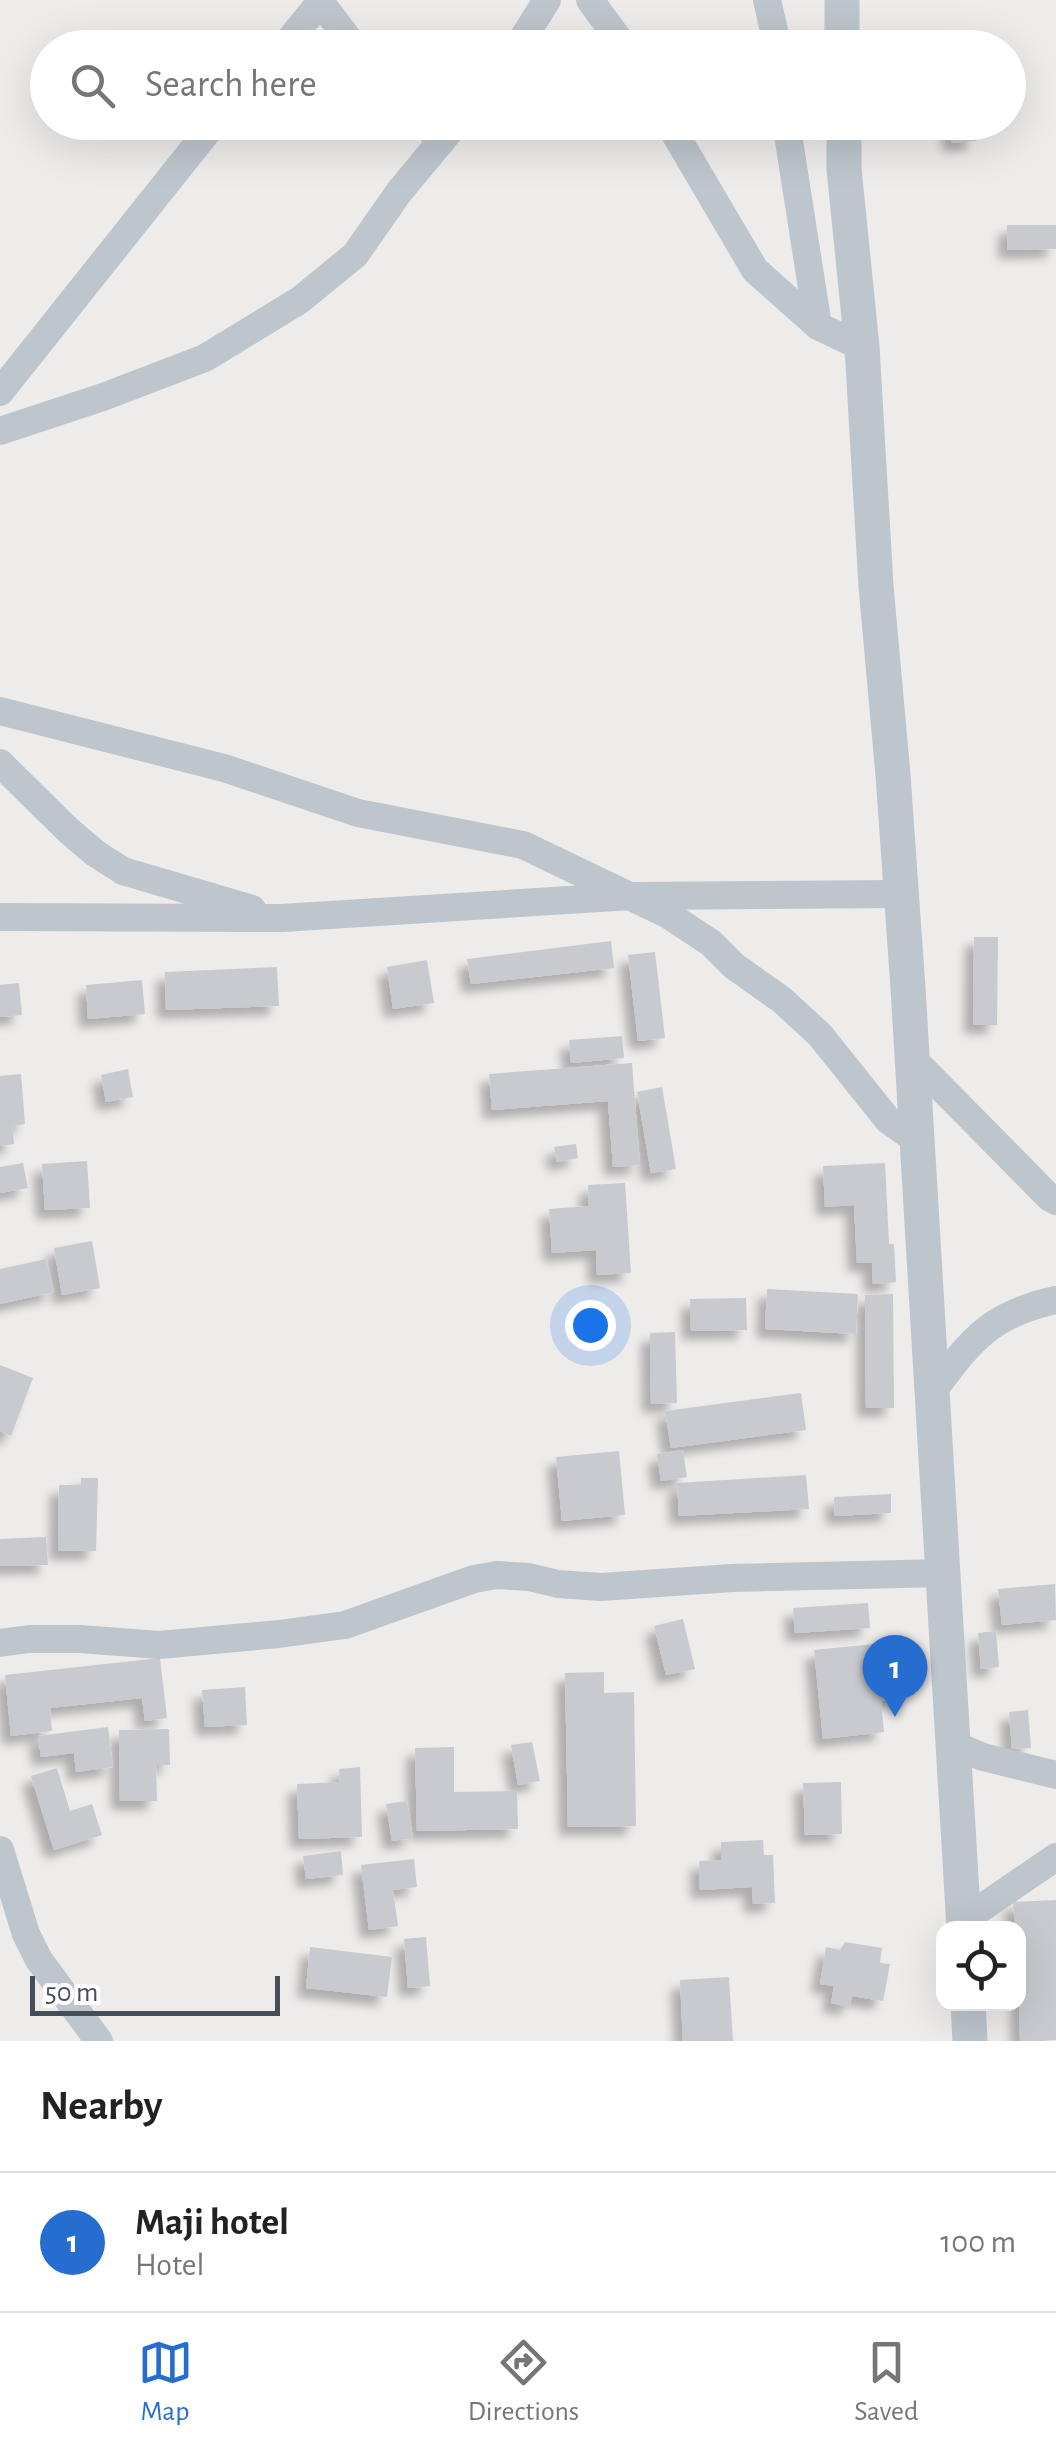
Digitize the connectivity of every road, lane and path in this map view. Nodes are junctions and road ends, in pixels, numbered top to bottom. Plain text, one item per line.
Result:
1 (321, 0) edge
2 (547, 0) edge
3 (590, 0) edge
4 (767, 0) edge
5 (842, 0) edge
6 (297, 30) edge
7 (342, 30) edge
8 (528, 30) edge
9 (612, 30) edge
10 (774, 30) edge
11 (842, 30) edge
12 (201, 140) edge
13 (433, 140) edge
14 (679, 140) edge
15 (789, 140) edge
16 (844, 140) edge
17 (818, 326) junction
18 (862, 347) junction
19 (0, 392) edge
20 (0, 431) edge
21 (0, 711) edge
22 (0, 763) edge
23 (901, 894) junction
24 (632, 896) junction
25 (0, 917) edge
26 (282, 918) junction
27 (910, 1056) junction
28 (915, 1140) junction
29 (1056, 1201) edge
30 (1056, 1300) edge
31 (930, 1396) junction
32 (944, 1573) junction
33 (0, 1642) edge
34 (954, 1745) junction
35 (1056, 1775) edge
36 (1056, 1857) edge
37 (1, 1859) edge
38 (964, 1921) edge
39 (968, 1921) edge
40 (968, 2011) edge
41 (99, 2041) edge
42 (970, 2041) edge

1 - 6 street
1 - 7 street
2 - 8 street
3 - 9 street
4 - 10 street
5 - 11 street
12 - 19 street
13 - 20 street
14 - 17 street
15 - 17 street
16 - 18 street
17 - 18 street
18 - 23 street
21 - 24 street
22 - 26 street
23 - 24 street
23 - 27 street
24 - 26 street
24 - 28 street
25 - 26 street
27 - 28 street
27 - 29 street
28 - 31 street
30 - 31 street
31 - 32 street
32 - 33 street
32 - 34 street
34 - 35 street
34 - 38 street
36 - 39 street
37 - 41 street
40 - 42 street

